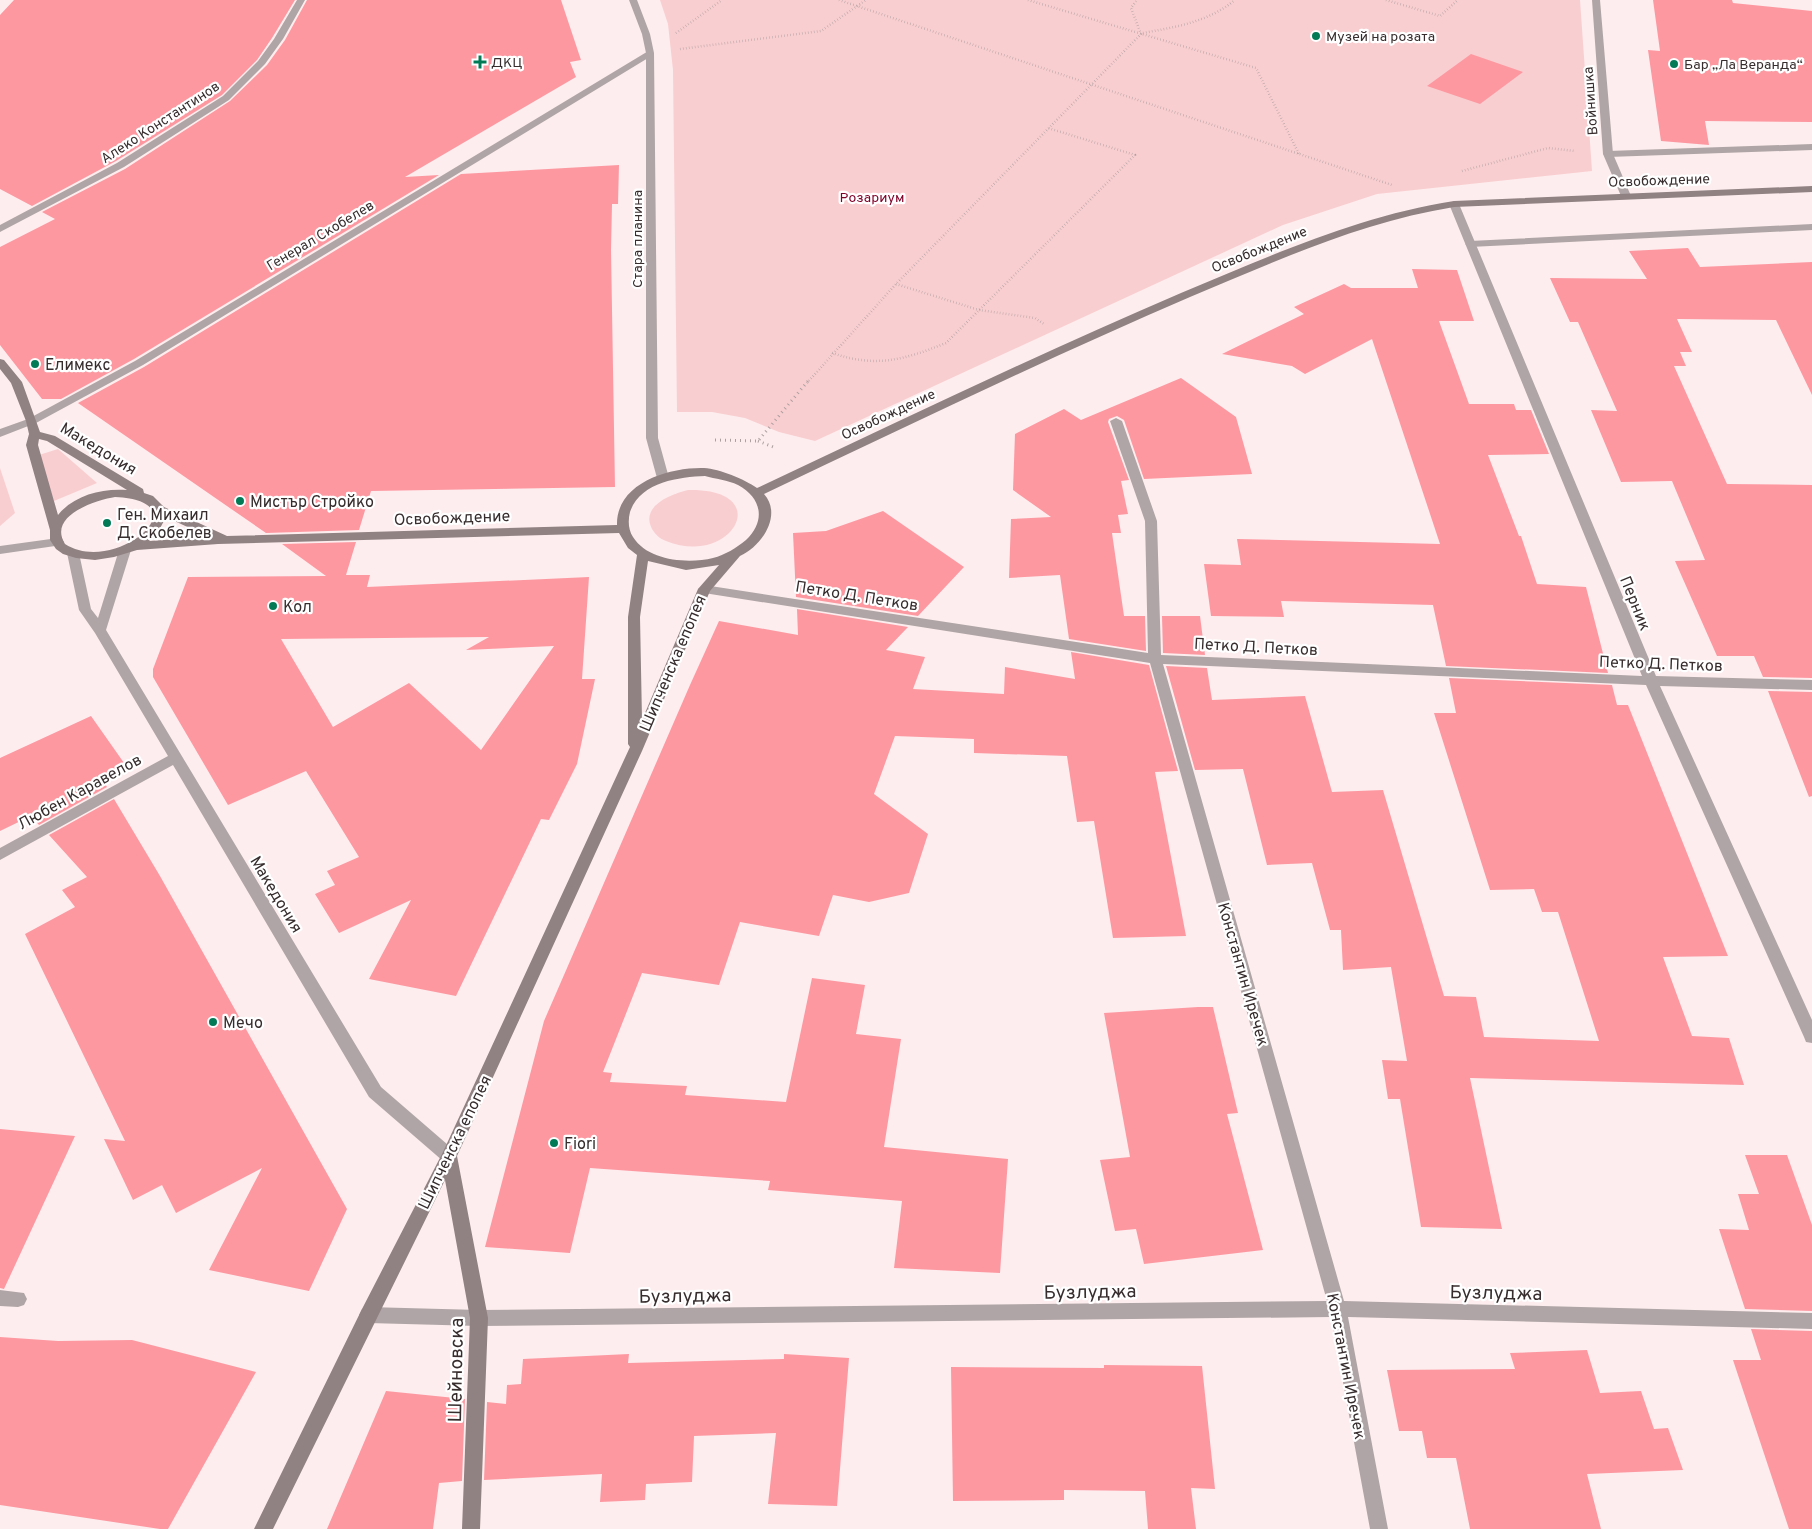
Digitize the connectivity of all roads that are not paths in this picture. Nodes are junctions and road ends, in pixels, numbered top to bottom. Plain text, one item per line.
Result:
1 (301, 0) edge
2 (633, 0) edge
3 (1596, 0) edge
4 (650, 53) junction
5 (1812, 147) edge
6 (1608, 154) junction
7 (1812, 189) edge
8 (1626, 196) junction
9 (1454, 204) junction
10 (1812, 227) edge
11 (0, 229) edge
12 (1470, 244) junction
13 (0, 362) edge
14 (32, 421) junction
15 (1116, 421) dead end
16 (0, 433) edge
17 (35, 434) junction
18 (663, 478) junction
19 (757, 493) junction
20 (143, 495) junction
21 (159, 509) junction
22 (622, 528) junction
23 (57, 535) junction
24 (224, 540) junction
25 (129, 548) junction
26 (0, 550) edge
27 (73, 553) junction
28 (643, 555) junction
29 (734, 556) junction
30 (704, 589) junction
31 (100, 630) junction
32 (1155, 659) junction
33 (1651, 681) junction
34 (1812, 685) edge
35 (635, 751) junction
36 (176, 758) junction
37 (0, 855) edge
38 (1812, 1038) edge
39 (449, 1156) junction
40 (0, 1298) edge
41 (18, 1299) dead end
42 (1338, 1309) junction
43 (368, 1314) junction
44 (479, 1318) junction
45 (1812, 1321) edge
46 (263, 1529) edge
47 (471, 1529) edge
48 (1379, 1529) edge

1 - 11 street, Алеко Константинов
2 - 4 street, Стара планина
3 - 6 street, Войнишка
4 - 14 street, Генерал Скобелев
4 - 18 street, Стара планина
5 - 6 street
6 - 8 street, Войнишка
7 - 8 main road, Освобождение
8 - 9 main road, Освобождение
9 - 12 street, Перник
9 - 19 main road, Освобождение
10 - 12 street
12 - 33 street, Перник
13 - 14 main road, Македония
14 - 16 street, Генерал Скобелев
14 - 17 main road, Македония
15 - 32 street, Константин Иречек
17 - 20 main road, Македония
17 - 23 main road, Македония
18 - 19 main road
18 - 22 main road
19 - 29 main road
20 - 21 main road
20 - 23 main road
21 - 24 main road, Освобождение
21 - 25 main road
22 - 24 main road, Освобождение
22 - 28 main road
23 - 26 street
23 - 27 main road
24 - 25 main road, Освобождение
25 - 27 main road
25 - 31 street
27 - 31 street, Македония
28 - 29 main road
28 - 35 main road, Шипченска епопея
29 - 30 main road, Шипченска епопея
30 - 32 street, Петко Д. Петков
30 - 35 main road, Шипченска епопея
31 - 36 street, Македония
32 - 33 street, Петко Д. Петков
32 - 42 street, Константин Иречек
33 - 34 street, Петко Д. Петков
33 - 38 street, Перник
35 - 39 main road, Шипченска епопея
36 - 37 street, Любен Каравелов
36 - 39 street, Македония
39 - 43 main road, Шипченска епопея
39 - 44 main road, Шейновска
40 - 41 street
42 - 44 street, Бузлуджа
42 - 45 street, Бузлуджа
42 - 48 street, Константин Иречек
43 - 44 street, Бузлуджа
43 - 46 main road, Шипченска епопея
44 - 47 main road, Шейновска

